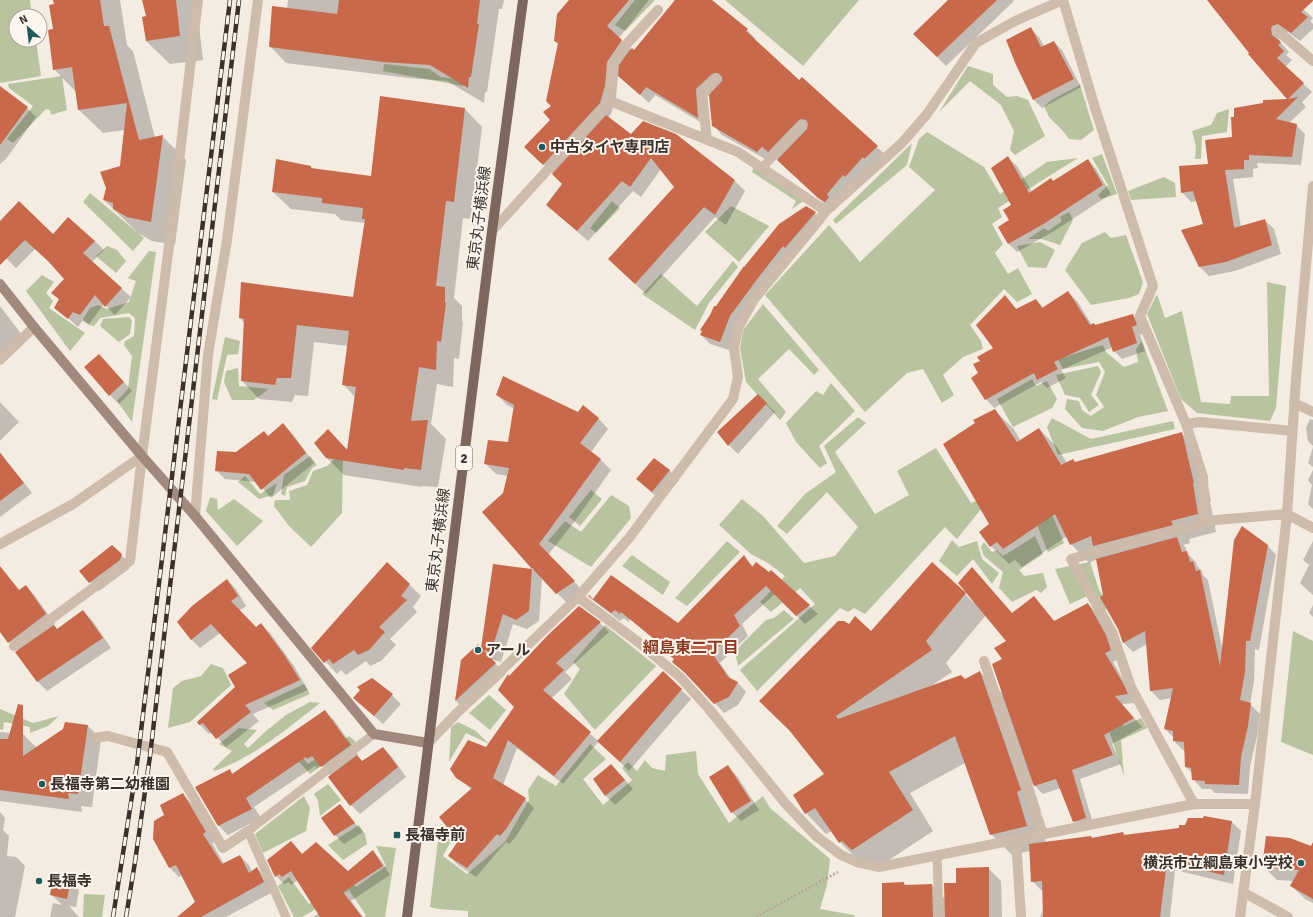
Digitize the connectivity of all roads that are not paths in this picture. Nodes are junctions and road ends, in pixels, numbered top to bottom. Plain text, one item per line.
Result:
1 (198, 0) edge
2 (258, 0) edge
3 (523, 0) edge
4 (1050, 3) edge
5 (658, 10) dead end
6 (1277, 30) dead end
7 (1313, 61) edge
8 (716, 78) dead end
9 (610, 101) junction
10 (802, 125) dead end
11 (708, 140) junction
12 (762, 168) junction
13 (1313, 187) edge
14 (826, 211) junction
15 (492, 231) junction
16 (0, 284) edge
17 (34, 327) junction
18 (0, 360) edge
19 (1294, 403) junction
20 (1313, 412) edge
21 (1186, 424) junction
22 (1292, 431) junction
23 (142, 456) junction
24 (1287, 514) junction
25 (195, 516) junction
26 (1205, 523) junction
27 (1313, 528) edge
28 (0, 544) edge
29 (578, 597) junction
30 (14, 646) dead end
31 (984, 661) dead end
32 (374, 734) junction
33 (94, 738) dead end
34 (428, 743) junction
35 (1194, 804) junction
36 (1255, 804) junction
37 (248, 831) junction
38 (1043, 834) junction
39 (1016, 840) junction
40 (937, 855) junction
41 (1243, 892) junction
42 (286, 917) edge
43 (407, 917) edge
44 (939, 917) edge
45 (1021, 917) edge
46 (1240, 917) edge
47 (1288, 917) edge

1 - 23 street
2 - 25 street
3 - 15 main road, 東京丸子横浜線 / 2
4 - 14 street
4 - 21 street
5 - 9 street
6 - 7 street
8 - 11 street
9 - 11 street
9 - 15 street
10 - 12 lane
11 - 12 street
12 - 14 street
13 - 19 street
14 - 29 street
15 - 34 main road, 東京丸子横浜線 / 2
16 - 17 street
17 - 18 street
17 - 23 street
19 - 20 street
19 - 22 street
21 - 22 street
21 - 26 street
22 - 24 street
23 - 25 street
23 - 28 street
23 - 30 street
24 - 26 street
24 - 27 street
24 - 36 street
25 - 32 street
26 - 35 street
29 - 34 street
29 - 40 street
31 - 38 street
32 - 34 street
32 - 37 lane
33 - 37 street
34 - 43 main road, 東京丸子横浜線 / 2
35 - 36 street
35 - 38 street
36 - 41 street
37 - 42 lane
38 - 39 street
39 - 40 street
39 - 45 street
40 - 44 lane
41 - 46 street
41 - 47 street

